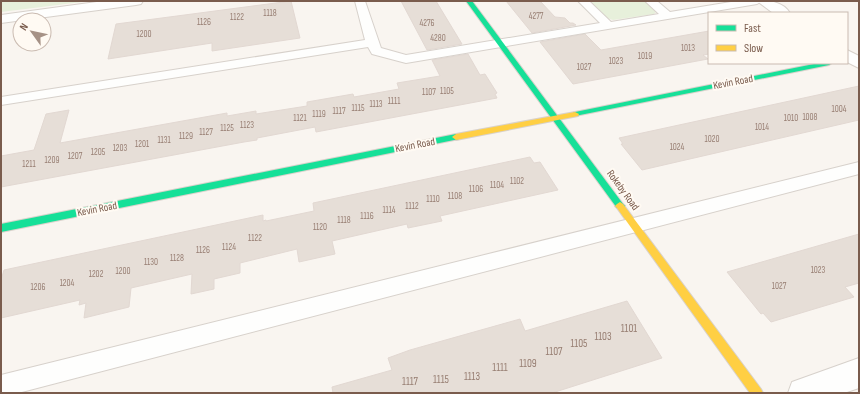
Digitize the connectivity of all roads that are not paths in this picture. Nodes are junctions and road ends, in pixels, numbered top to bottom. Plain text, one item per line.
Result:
1 (136, 1) edge
2 (360, 1) edge
3 (469, 1) edge
4 (583, 1) edge
5 (650, 1) edge
6 (757, 1) edge
7 (764, 1) edge
8 (781, 12) edge
9 (667, 15) junction
10 (1, 19) edge
11 (608, 25) junction
12 (500, 42) junction
13 (372, 43) junction
14 (824, 64) edge
15 (1, 101) edge
16 (556, 117) junction
17 (859, 168) edge
18 (634, 225) junction
19 (1, 228) edge
20 (859, 373) edge
21 (1, 386) edge
22 (757, 393) edge
23 (803, 393) edge

1 - 10 street
2 - 13 lane
3 - 12 street, Rokeby Road
4 - 11 lane
5 - 9 lane
6 - 9 lane
7 - 8 street
9 - 11 lane
11 - 12 lane
12 - 13 lane
12 - 16 street, Rokeby Road
13 - 15 lane
14 - 16 street, Kevin Road
16 - 18 street, Rokeby Road
16 - 19 street, Kevin Road
17 - 18 lane
18 - 21 lane
18 - 22 street, Rokeby Road
20 - 23 street

